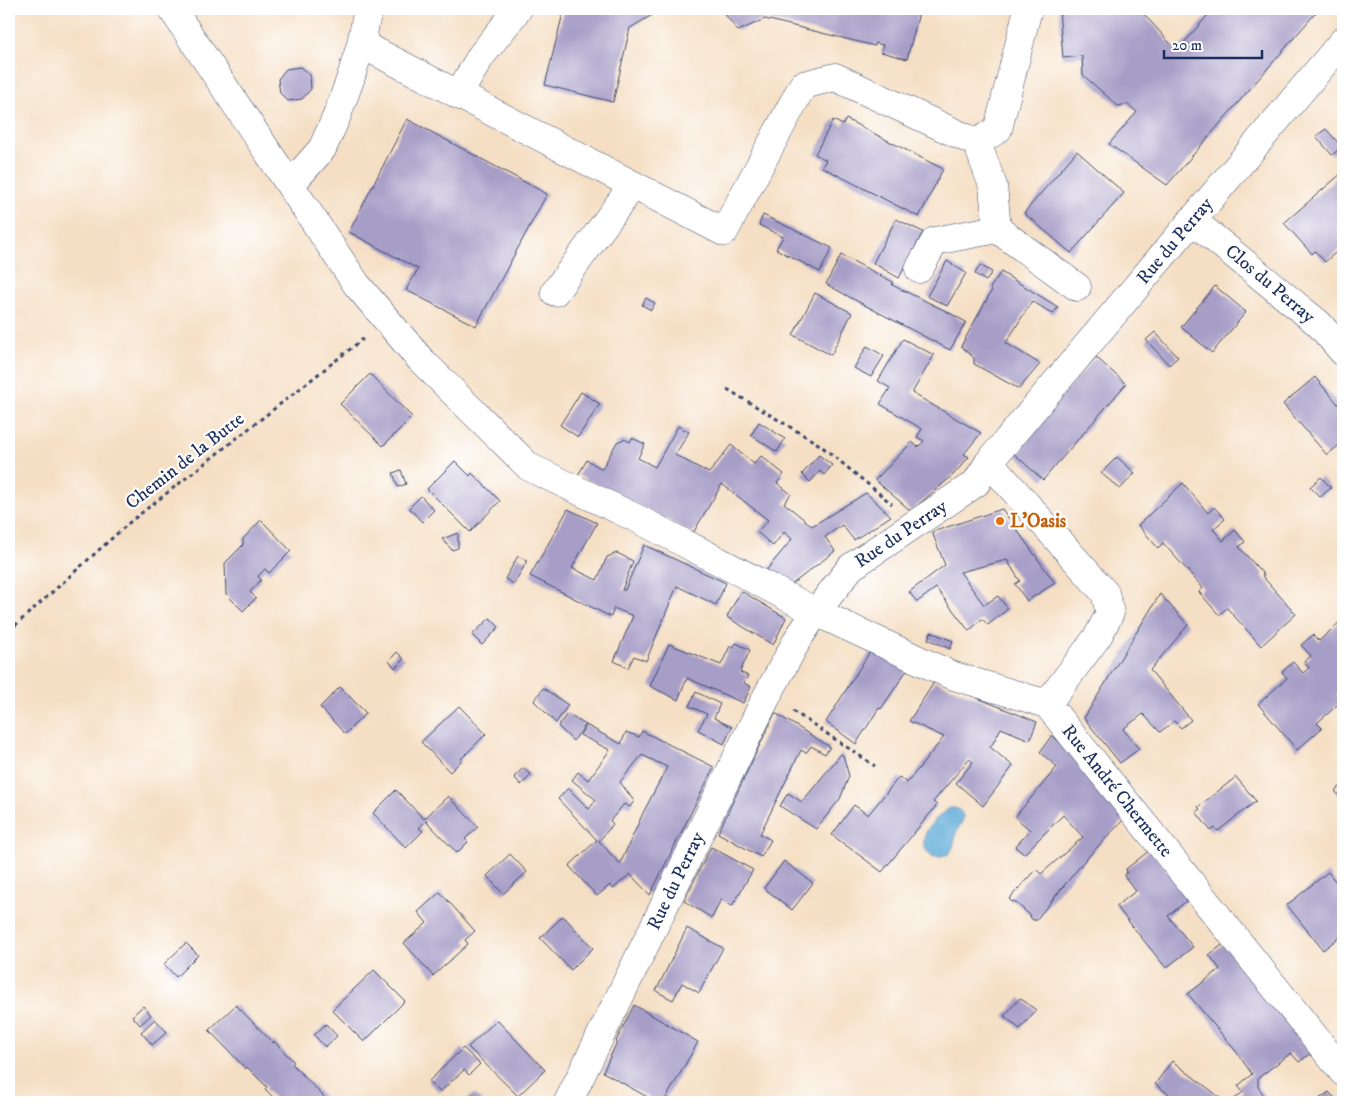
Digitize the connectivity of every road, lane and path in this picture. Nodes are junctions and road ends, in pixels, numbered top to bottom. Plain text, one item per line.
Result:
1 (12, 9) edge
2 (172, 9) edge
3 (368, 9) edge
4 (518, 9) edge
5 (1028, 9) edge
6 (9, 11) edge
7 (1343, 41) edge
8 (361, 44) junction
9 (458, 95) junction
10 (977, 142) junction
11 (290, 185) junction
12 (633, 185) junction
13 (1192, 220) junction
14 (997, 229) junction
15 (920, 269) dead end
16 (1077, 287) dead end
17 (555, 292) dead end
18 (386, 320) junction
19 (1343, 352) edge
20 (727, 389) dead end
21 (989, 462) junction
22 (916, 523) junction
23 (816, 612) junction
24 (9, 631) edge
25 (768, 694) junction
26 (1047, 704) junction
27 (875, 766) dead end
28 (1343, 1072) edge
29 (573, 1100) edge

1 - 6 path
2 - 11 street
3 - 8 street
4 - 9 street
5 - 10 street
7 - 13 street, Rue du Perray
8 - 9 street
8 - 11 street
9 - 12 street
10 - 12 street
10 - 14 street
11 - 18 street
12 - 17 street
13 - 19 street, Clos du Perray
13 - 21 street, Rue du Perray
14 - 15 street
14 - 16 street
18 - 23 street
18 - 24 path, Chemin de la Butte
20 - 22 path
21 - 22 street, Rue du Perray
21 - 26 street
22 - 23 street, Rue du Perray
23 - 25 street, Rue du Perray
23 - 26 street
25 - 27 path
25 - 29 street, Rue du Perray
26 - 28 street, Rue André Chermette

